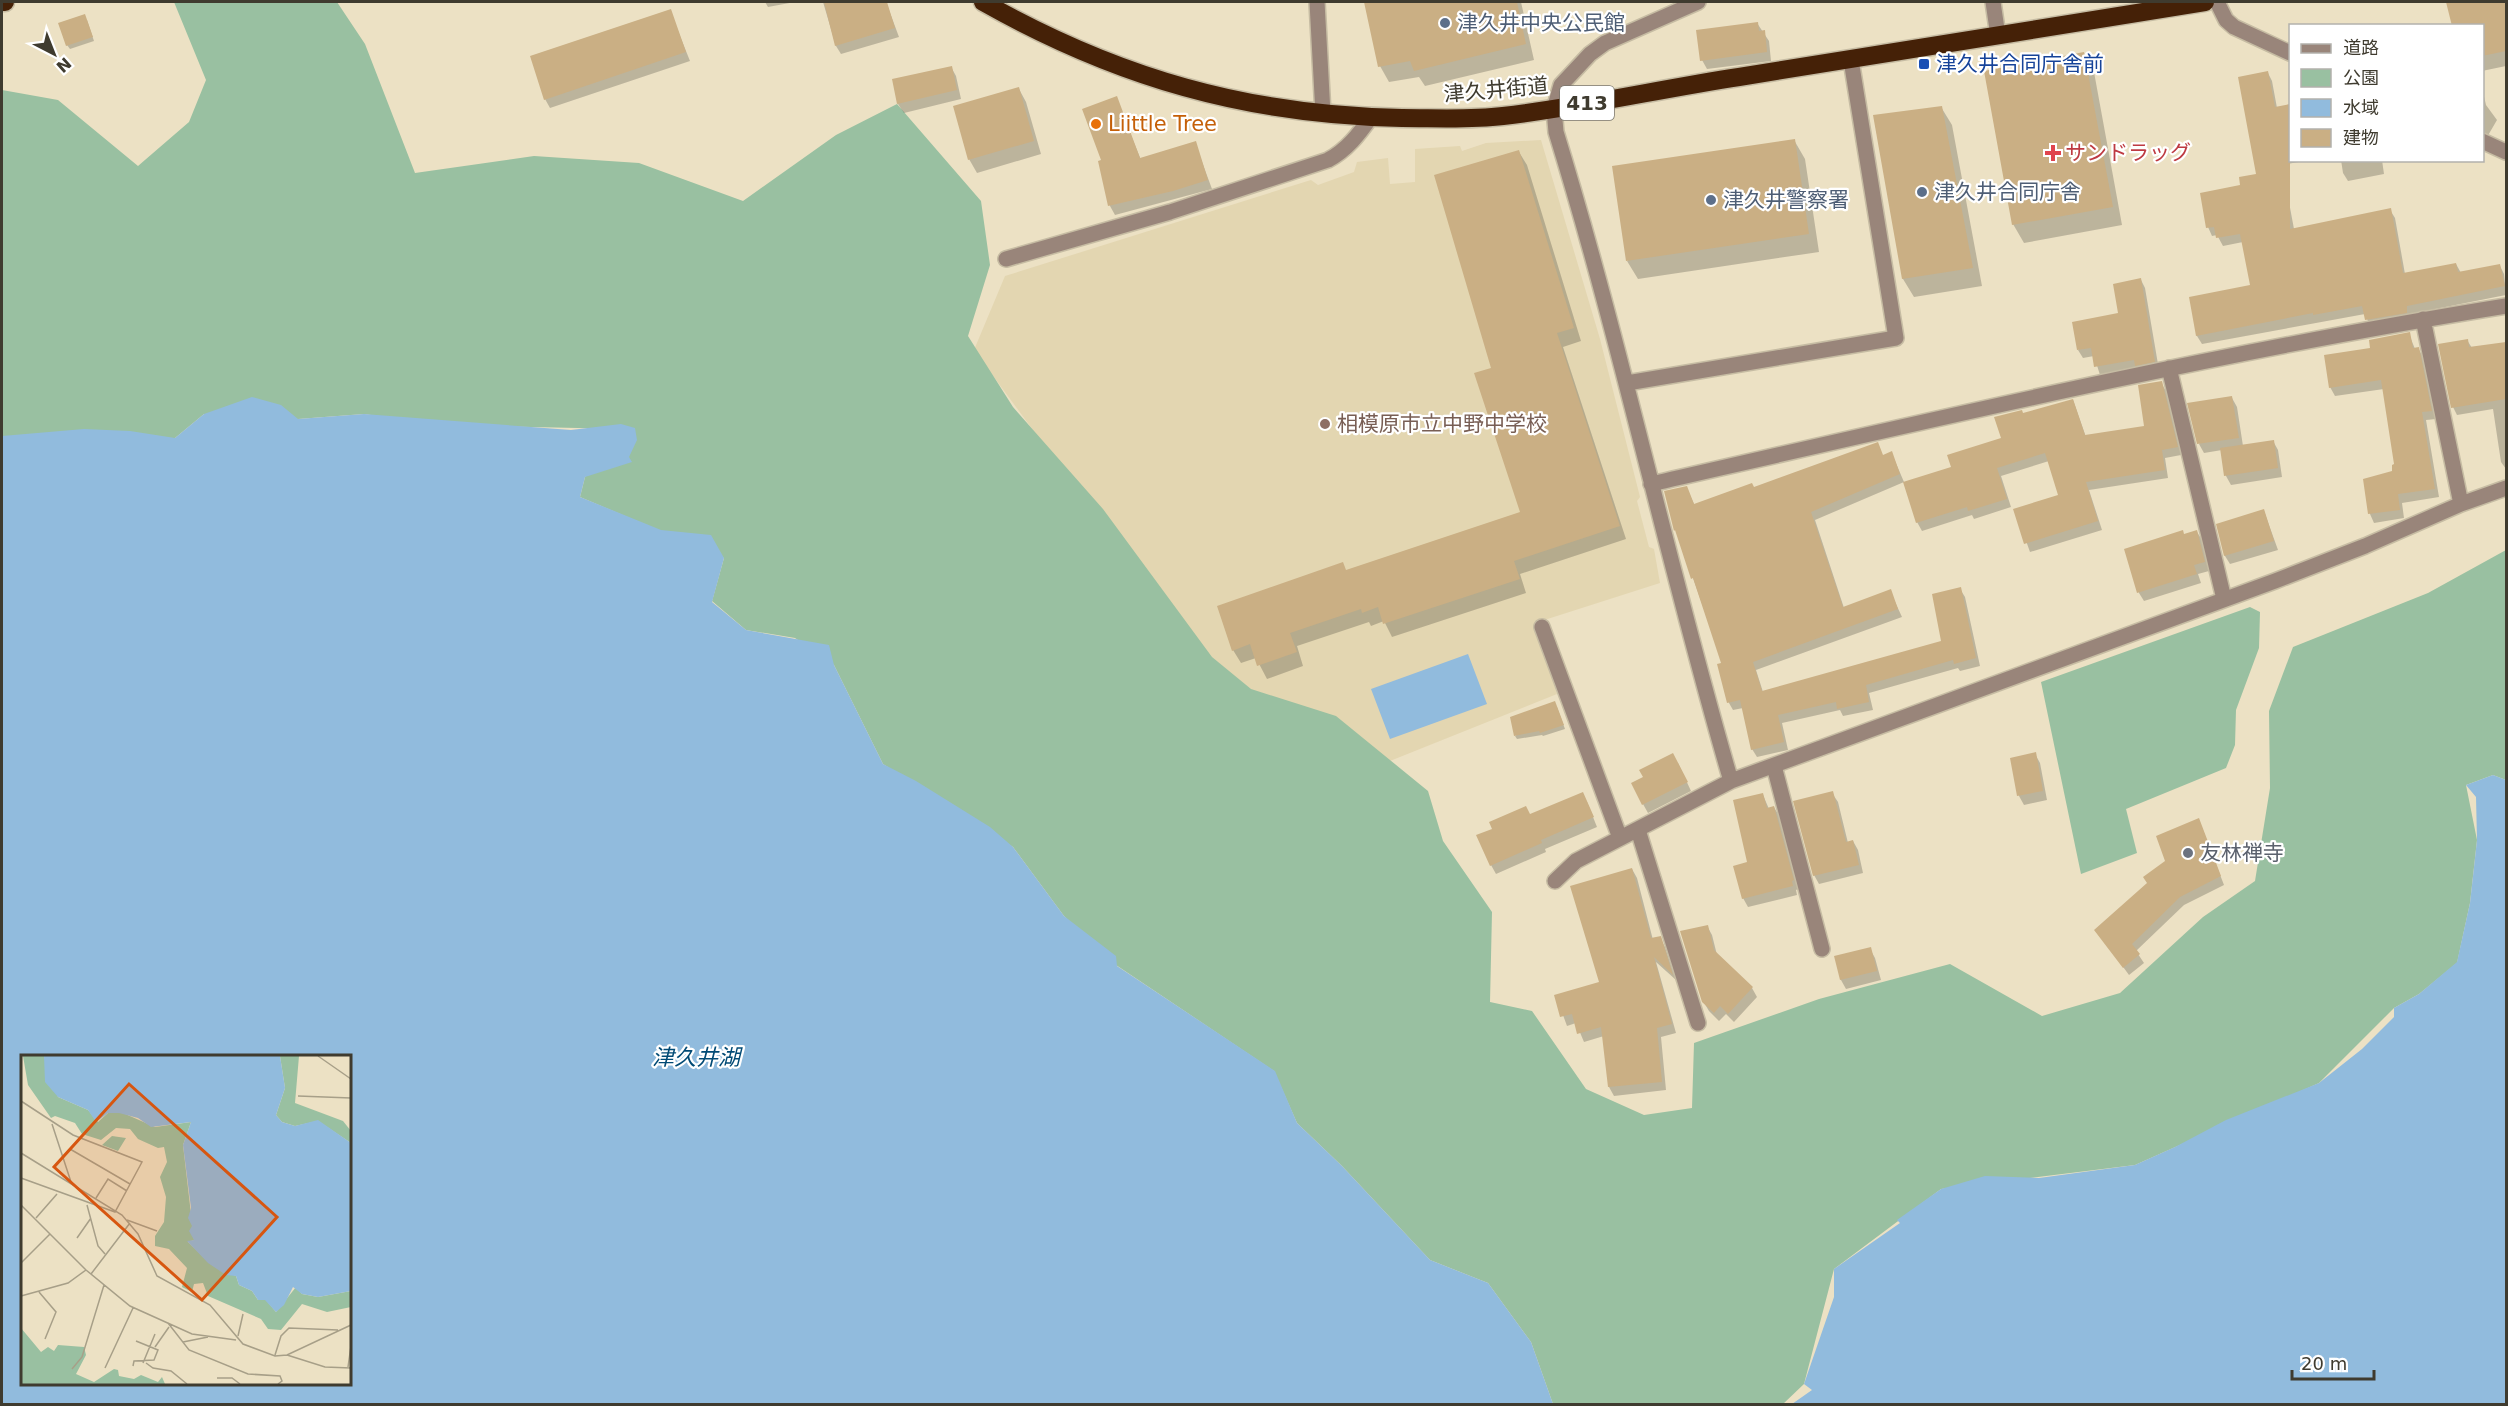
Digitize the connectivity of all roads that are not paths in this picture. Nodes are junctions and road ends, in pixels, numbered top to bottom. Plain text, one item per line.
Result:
1 (983, 2) edge
2 (1317, 2) edge
3 (1698, 2) edge
4 (1993, 2) edge
5 (2205, 2) edge
6 (2217, 2) edge
7 (1998, 36) junction
8 (2289, 53) edge
9 (1851, 60) junction
10 (1554, 109) junction
11 (1323, 114) junction
12 (1371, 117) junction
13 (2484, 142) edge
14 (2506, 152) edge
15 (1006, 259) dead end
16 (2506, 306) edge
17 (2423, 320) junction
18 (2169, 368) junction
19 (1627, 383) junction
20 (1651, 484) junction
21 (2506, 488) edge
22 (2461, 504) junction
23 (2224, 599) junction
24 (1542, 627) dead end
25 (1774, 766) junction
26 (1731, 781) junction
27 (1638, 830) junction
28 (1620, 838) junction
29 (1555, 881) dead end
30 (1822, 949) dead end
31 (1698, 1023) dead end

1 - 11 highway, 津久井街道 / 413
2 - 11 street
3 - 10 street
4 - 7 street
5 - 7 highway, 津久井街道 / 413
6 - 8 street
7 - 9 highway, 津久井街道 / 413
9 - 10 highway, 津久井街道 / 413
9 - 19 street
10 - 12 highway, 津久井街道 / 413
10 - 19 street
11 - 12 highway, 津久井街道 / 413
12 - 15 street
13 - 14 street
16 - 17 street
17 - 18 street
17 - 22 street
18 - 20 street
18 - 23 street
19 - 20 street
20 - 26 street
21 - 22 street
22 - 23 street
23 - 25 street
24 - 28 street
25 - 26 street
25 - 30 street
26 - 27 street
27 - 28 street
27 - 31 street
28 - 29 street

